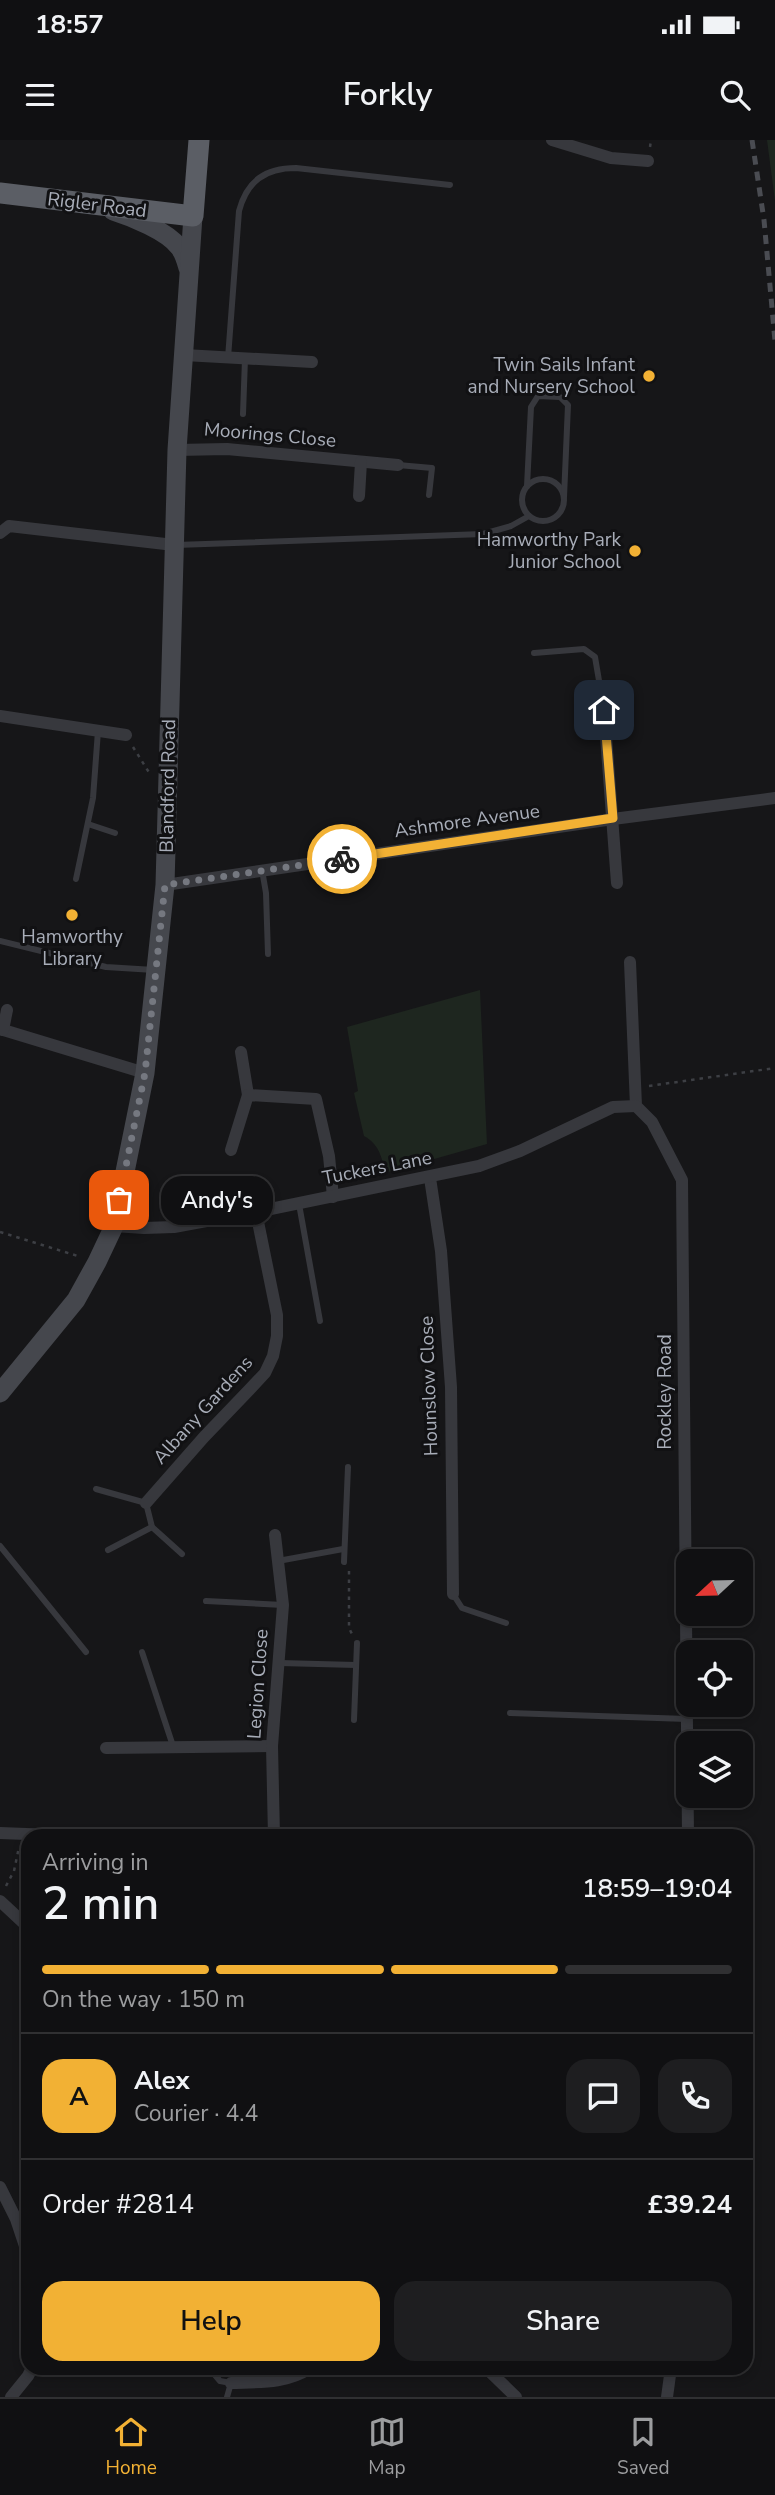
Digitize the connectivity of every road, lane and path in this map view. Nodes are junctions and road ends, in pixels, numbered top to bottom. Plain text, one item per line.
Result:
1 (199, 140) edge
2 (552, 140) edge
3 (648, 161) dead end
4 (450, 185) dead end
5 (0, 193) edge
6 (92, 204) junction
7 (193, 216) junction
8 (190, 272) junction
9 (184, 355) junction
10 (228, 358) junction
11 (245, 359) junction
12 (312, 362) dead end
13 (243, 414) dead end
14 (177, 450) junction
15 (361, 462) junction
16 (398, 465) joint
17 (527, 486) junction
18 (429, 495) dead end
19 (359, 496) dead end
20 (564, 497) junction
21 (530, 516) junction
22 (0, 533) edge
23 (174, 545) junction
24 (534, 653) dead end
25 (604, 710) joint
26 (0, 716) edge
27 (98, 731) junction
28 (126, 735) joint
29 (775, 798) edge
30 (167, 803) junction
31 (613, 818) junction
32 (89, 824) junction
33 (115, 833) dead end
34 (262, 870) junction
35 (76, 879) dead end
36 (617, 883) dead end
37 (165, 885) junction
38 (0, 941) edge
39 (268, 954) dead end
40 (630, 962) dead end
41 (156, 971) junction
42 (7, 1010) dead end
43 (2, 1030) edge
44 (241, 1052) dead end
45 (775, 1068) edge
46 (145, 1073) junction
47 (635, 1088) junction
48 (248, 1095) junction
49 (636, 1106) junction
50 (230, 1150) dead end
51 (430, 1178) junction
52 (333, 1197) junction
53 (299, 1204) junction
54 (256, 1212) junction
55 (114, 1226) junction
56 (0, 1232) edge
57 (97, 1262) junction
58 (320, 1321) dead end
59 (0, 1393) edge
60 (348, 1467) dead end
61 (96, 1489) dead end
62 (146, 1503) junction
63 (152, 1527) junction
64 (275, 1535) dead end
65 (0, 1546) edge
66 (343, 1549) junction
67 (108, 1550) dead end
68 (182, 1554) dead end
69 (278, 1561) junction
70 (344, 1562) joint
71 (453, 1594) joint
72 (206, 1601) dead end
73 (284, 1605) junction
74 (506, 1623) dead end
75 (357, 1643) joint
76 (86, 1652) dead end
77 (142, 1652) dead end
78 (280, 1663) junction
79 (356, 1665) junction
80 (510, 1713) dead end
81 (687, 1719) junction
82 (354, 1720) dead end
83 (272, 1746) junction
84 (106, 1748) dead end
85 (173, 1748) junction
86 (274, 1829) edge
87 (688, 1829) edge
88 (0, 1833) edge
89 (21, 1834) joint
90 (0, 1895) edge
91 (0, 1901) edge
92 (21, 1920) edge
93 (0, 2187) edge
94 (21, 2234) edge
95 (28, 2375) edge
96 (215, 2375) edge
97 (296, 2375) edge
98 (493, 2375) edge
99 (670, 2375) edge
100 (231, 2383) junction
101 (10, 2397) edge
102 (227, 2397) edge
103 (516, 2397) edge
104 (667, 2397) edge

1 - 7 highway, Blandford Road
2 - 3 street
4 - 10 lane
5 - 6 highway, Rigler Road
6 - 7 highway, Rigler Road
6 - 8 main road
7 - 8 main road, Blandford Road
8 - 9 main road, Blandford Road
9 - 10 street
9 - 14 main road, Blandford Road
10 - 11 street
11 - 12 street
11 - 13 lane
14 - 15 street, Moorings Close
14 - 23 main road, Blandford Road
15 - 16 street, Moorings Close
15 - 19 street, Moorings Close
16 - 18 lane
17 - 20 lane
17 - 20 lane
17 - 21 lane
20 - 21 lane
21 - 23 lane
22 - 23 street
23 - 30 main road, Blandford Road
24 - 25 lane
25 - 31 street
26 - 27 street
27 - 28 street
27 - 32 lane
28 - 30 path
29 - 31 street, Ashmore Avenue
30 - 37 main road, Blandford Road
31 - 34 street, Ashmore Avenue
31 - 36 street
32 - 33 lane
32 - 35 lane
34 - 37 street, Ashmore Avenue
34 - 39 lane
37 - 41 main road, Blandford Road
38 - 41 lane
40 - 47 street
41 - 46 main road, Blandford Road
42 - 43 street
43 - 46 street
44 - 48 street
45 - 47 path
46 - 55 main road, Blandford Road
47 - 49 street
48 - 50 street
48 - 52 street
49 - 51 street, Tuckers Lane
49 - 81 street, Rockley Road
51 - 52 street, Tuckers Lane
51 - 71 street, Hounslow Close
52 - 53 street, Tuckers Lane
53 - 54 street, Tuckers Lane
53 - 58 lane
54 - 55 street, Tuckers Lane
54 - 62 street, Albany Gardens
55 - 57 main road, Blandford Road
56 - 57 path
57 - 59 main road, Blandford Road
60 - 66 lane
61 - 62 lane
62 - 63 lane
63 - 67 lane
63 - 68 lane
64 - 69 street, Legion Close
65 - 76 lane
66 - 69 lane
66 - 70 lane
69 - 73 street, Legion Close
70 - 75 path
71 - 74 lane
72 - 73 lane
73 - 78 street, Legion Close
75 - 79 lane
77 - 85 lane
78 - 79 lane
78 - 83 street, Legion Close
79 - 82 lane
80 - 81 lane
81 - 87 street, Rockley Road
83 - 85 street
83 - 86 street, Legion Close
84 - 85 street
88 - 89 street
89 - 90 path
91 - 92 street
93 - 94 street
95 - 101 street
96 - 100 lane
97 - 100 street
98 - 103 street
99 - 104 street
100 - 102 lane

